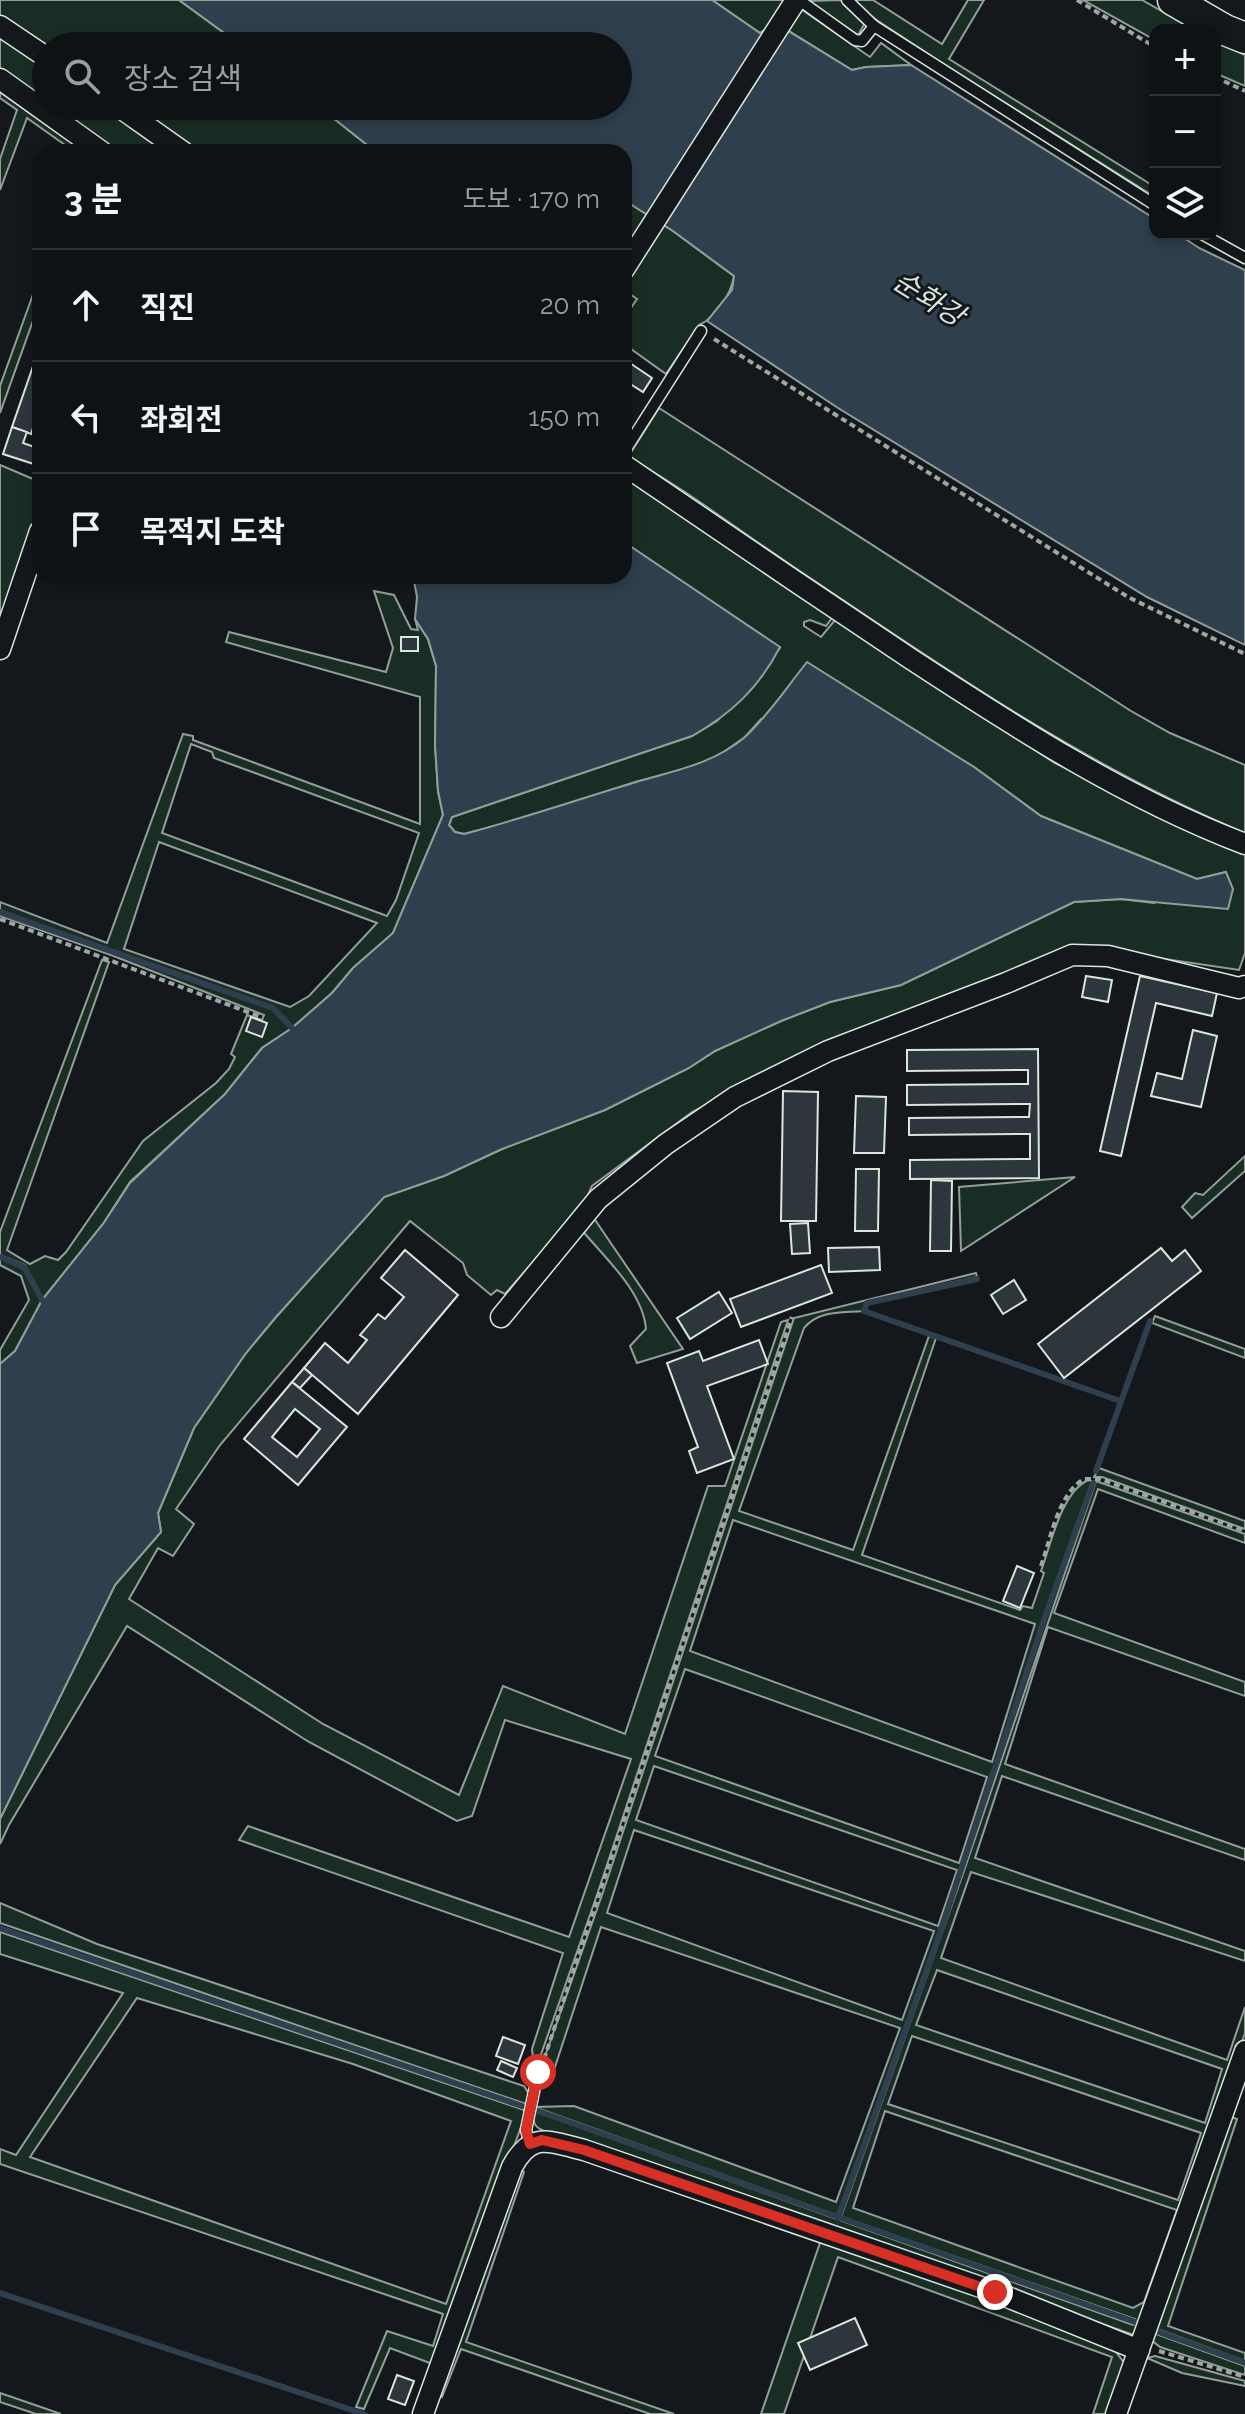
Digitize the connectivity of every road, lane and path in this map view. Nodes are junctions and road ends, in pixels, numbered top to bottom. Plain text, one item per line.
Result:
1 (798, 0) edge
2 (847, 0) edge
3 (1077, 0) edge
4 (1173, 0) edge
5 (0, 26) edge
6 (874, 26) junction
7 (1245, 38) edge
8 (1149, 43) edge
9 (32, 48) edge
10 (0, 79) edge
11 (1221, 80) edge
12 (1245, 91) edge
13 (32, 102) edge
14 (57, 120) edge
15 (138, 120) edge
16 (91, 144) edge
17 (172, 144) edge
18 (1149, 201) edge
19 (1213, 240) edge
20 (632, 257) edge
21 (1245, 258) edge
22 (701, 331) joint
23 (632, 439) edge
24 (632, 470) edge
25 (32, 555) edge
26 (0, 649) edge
27 (1245, 654) edge
28 (1245, 844) edge
29 (0, 919) edge
30 (1245, 986) edge
31 (261, 1017) dead end
32 (501, 1317) dead end
33 (792, 1317) dead end
34 (1245, 1531) edge
35 (1041, 1566) dead end
36 (1245, 2051) edge
37 (538, 2072) joint
38 (530, 2144) junction
39 (1139, 2350) junction
40 (1245, 2377) edge
41 (423, 2414) edge
42 (1116, 2414) edge

1 - 6 lane
1 - 20 street
2 - 6 lane
3 - 8 path
4 - 7 main road
5 - 9 street
6 - 18 lane
10 - 13 street
11 - 12 path
14 - 16 street
15 - 17 street
19 - 21 lane
22 - 23 lane
22 - 27 path
24 - 28 street
25 - 26 street
29 - 31 path
30 - 32 street
33 - 37 path
34 - 35 path
36 - 39 street
37 - 38 lane
38 - 39 street
38 - 41 street
39 - 40 path
39 - 42 street

